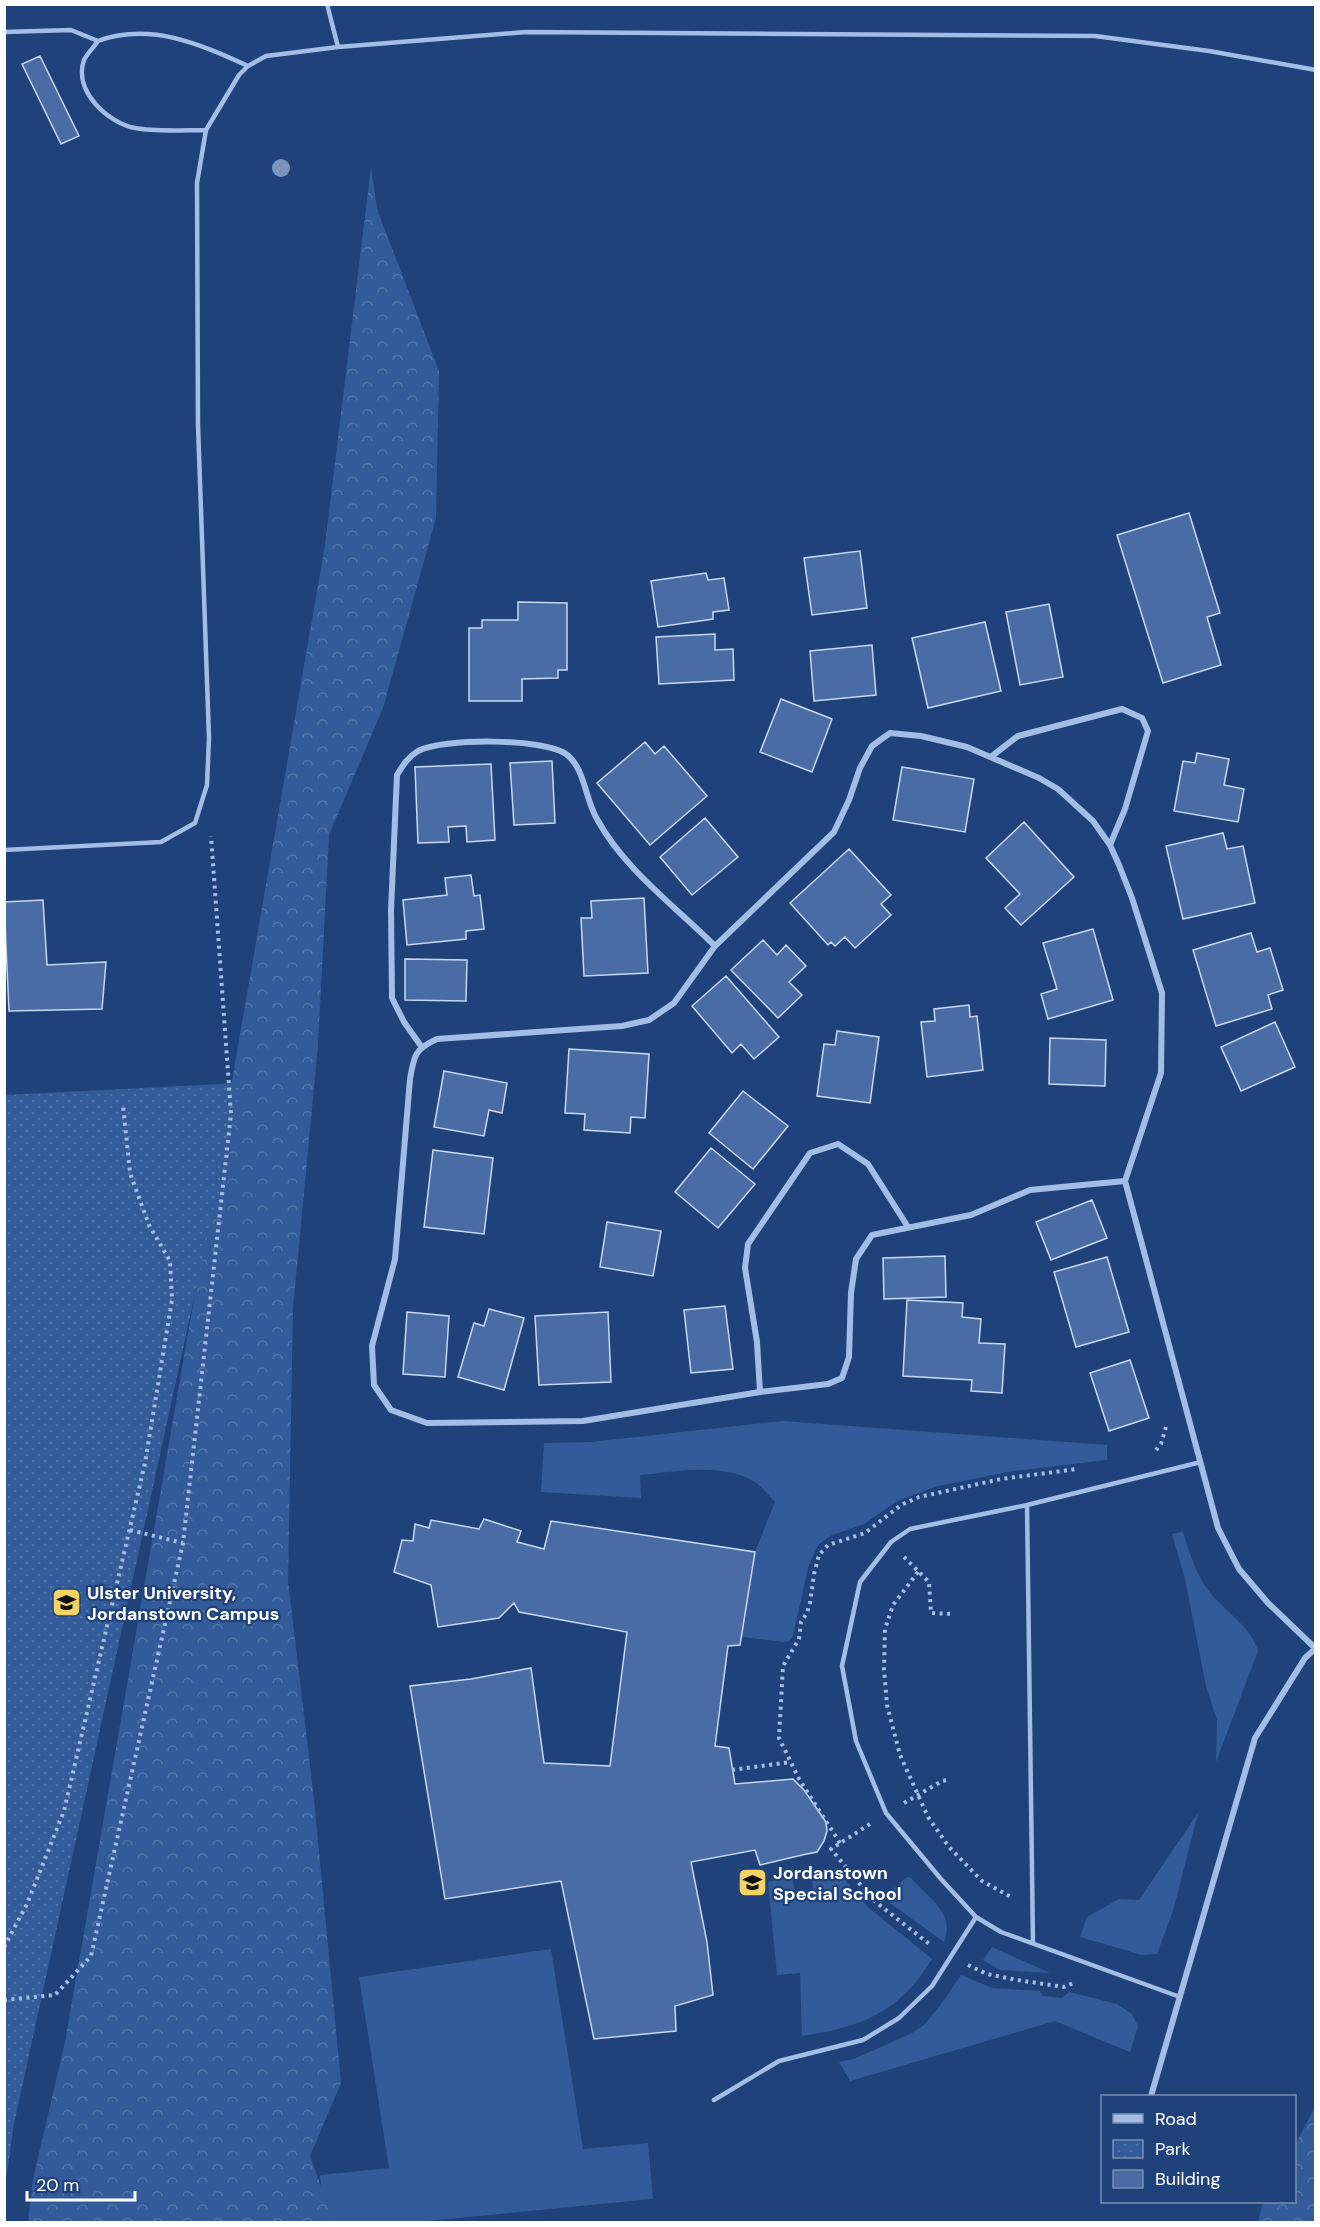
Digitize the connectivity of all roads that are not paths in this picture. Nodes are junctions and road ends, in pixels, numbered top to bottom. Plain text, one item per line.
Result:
1 (327, 4) edge
2 (4, 32) edge
3 (98, 41) junction
4 (338, 47) junction
5 (248, 66) junction
6 (1316, 70) edge
7 (206, 130) junction
8 (992, 756) junction
9 (1110, 845) junction
10 (4, 850) edge
11 (715, 946) junction
12 (421, 1046) junction
13 (1125, 1181) junction
14 (908, 1227) junction
15 (760, 1392) junction
16 (1201, 1462) junction
17 (1027, 1505) junction
18 (1315, 1648) edge
19 (976, 1917) junction
20 (1033, 1943) junction
21 (1180, 1997) junction
22 (1151, 2095) edge
23 (714, 2100) dead end

1 - 4 lane
2 - 3 lane
3 - 5 lane
3 - 7 lane
4 - 5 lane
4 - 6 lane
5 - 7 lane
7 - 10 lane
8 - 9 street
8 - 9 street
8 - 11 street
9 - 13 street
11 - 12 street
11 - 12 street
12 - 15 street
13 - 14 street
13 - 16 street
14 - 15 street
14 - 15 street
16 - 17 lane
16 - 18 street
17 - 19 lane
17 - 20 lane
18 - 21 street
19 - 20 lane
19 - 23 lane
20 - 21 lane
21 - 22 street

